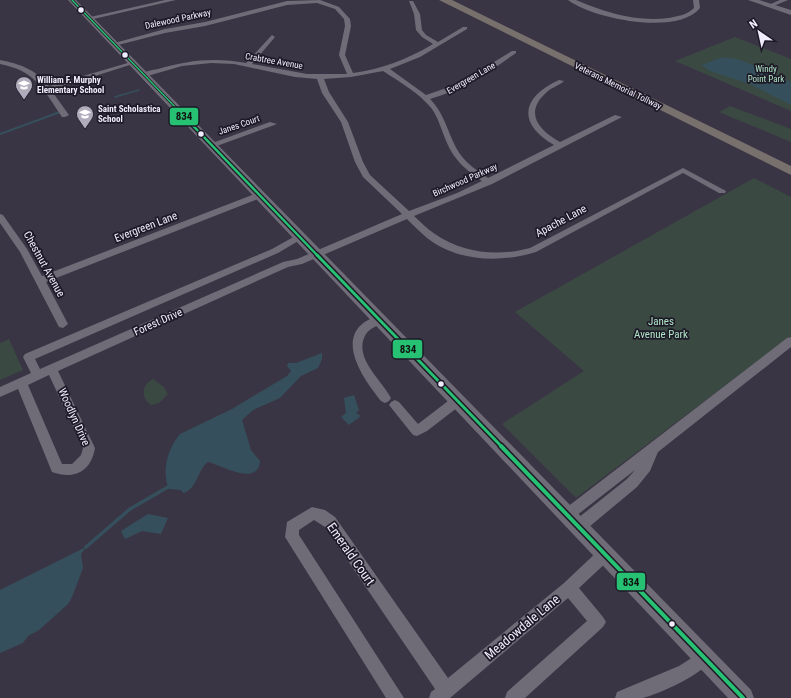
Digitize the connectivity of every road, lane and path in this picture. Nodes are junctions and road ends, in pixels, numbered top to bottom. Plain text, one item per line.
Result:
1 (72, 0) edge
2 (173, 0) edge
3 (319, 0) edge
4 (440, 0) edge
5 (444, 0) edge
6 (571, 0) edge
7 (696, 0) edge
8 (752, 0) edge
9 (785, 0) edge
10 (411, 2) dead end
11 (461, 3) edge
12 (769, 6) junction
13 (791, 13) edge
14 (89, 18) junction
15 (465, 28) dead end
16 (272, 37) dead end
17 (114, 44) junction
18 (437, 44) junction
19 (514, 52) dead end
20 (0, 62) edge
21 (133, 63) junction
22 (246, 66) junction
23 (385, 68) junction
24 (144, 75) junction
25 (352, 75) junction
26 (320, 77) junction
27 (562, 81) dead end
28 (46, 89) junction
29 (425, 98) junction
30 (66, 115) dead end
31 (618, 117) dead end
32 (273, 124) dead end
33 (748, 137) dead end
34 (211, 145) junction
35 (561, 146) junction
36 (791, 171) edge
37 (489, 182) junction
38 (722, 192) dead end
39 (260, 195) junction
40 (408, 215) junction
41 (0, 217) edge
42 (300, 237) junction
43 (275, 251) junction
44 (317, 254) junction
45 (286, 264) junction
46 (40, 281) junction
47 (380, 320) junction
48 (63, 324) dead end
49 (791, 341) edge
50 (52, 369) junction
51 (38, 376) junction
52 (21, 383) junction
53 (0, 392) edge
54 (458, 401) junction
55 (572, 521) junction
56 (605, 554) junction
57 (569, 588) junction
58 (704, 658) junction
59 (442, 694) edge
60 (396, 698) edge
61 (513, 698) edge
62 (623, 698) edge
63 (743, 698) edge

1 - 14 street
2 - 14 street
3 - 17 street, Dalewood Parkway
3 - 25 street, Dalewood Parkway
4 - 11 highway
5 - 11 highway, Veterans Memorial Tollway
6 - 7 street
8 - 12 street
9 - 12 street
10 - 18 street
11 - 33 highway, Veterans Memorial Tollway
11 - 36 highway, Veterans Memorial Tollway
12 - 13 street
14 - 17 street
15 - 18 street, Crabtree Avenue
16 - 22 street
17 - 21 street
18 - 23 street, Crabtree Avenue
19 - 29 street, Evergreen Lane
20 - 28 street
21 - 24 street
21 - 28 street
22 - 24 street, Crabtree Avenue
22 - 26 street, Crabtree Avenue
23 - 25 street, Crabtree Avenue
23 - 29 street
24 - 34 street
25 - 26 street, Crabtree Avenue
26 - 40 street
27 - 35 street
28 - 30 street
29 - 37 street
31 - 35 street, Birchwood Parkway
32 - 34 street, Janes Court
34 - 39 street
35 - 37 street, Birchwood Parkway
37 - 40 street, Birchwood Parkway
38 - 40 street, Apache Lane
39 - 42 street
39 - 46 street, Evergreen Lane
40 - 44 street, Birchwood Parkway
41 - 46 street, Chestnut Avenue
42 - 43 street
42 - 44 street
43 - 45 street
43 - 51 street
44 - 45 street, Forest Drive
44 - 47 street
45 - 50 street, Forest Drive
46 - 48 street, Chestnut Avenue
47 - 54 street
47 - 54 street
49 - 55 street
50 - 51 street, Forest Drive
50 - 52 street, Woodlyn Drive
51 - 52 street, Forest Drive
52 - 53 street, Forest Drive
54 - 55 street
55 - 56 street
56 - 57 street, Meadowdale Lane
56 - 58 street
57 - 59 street, Meadowdale Lane
57 - 61 street
58 - 62 street
58 - 63 street
59 - 60 street, Emerald Court

